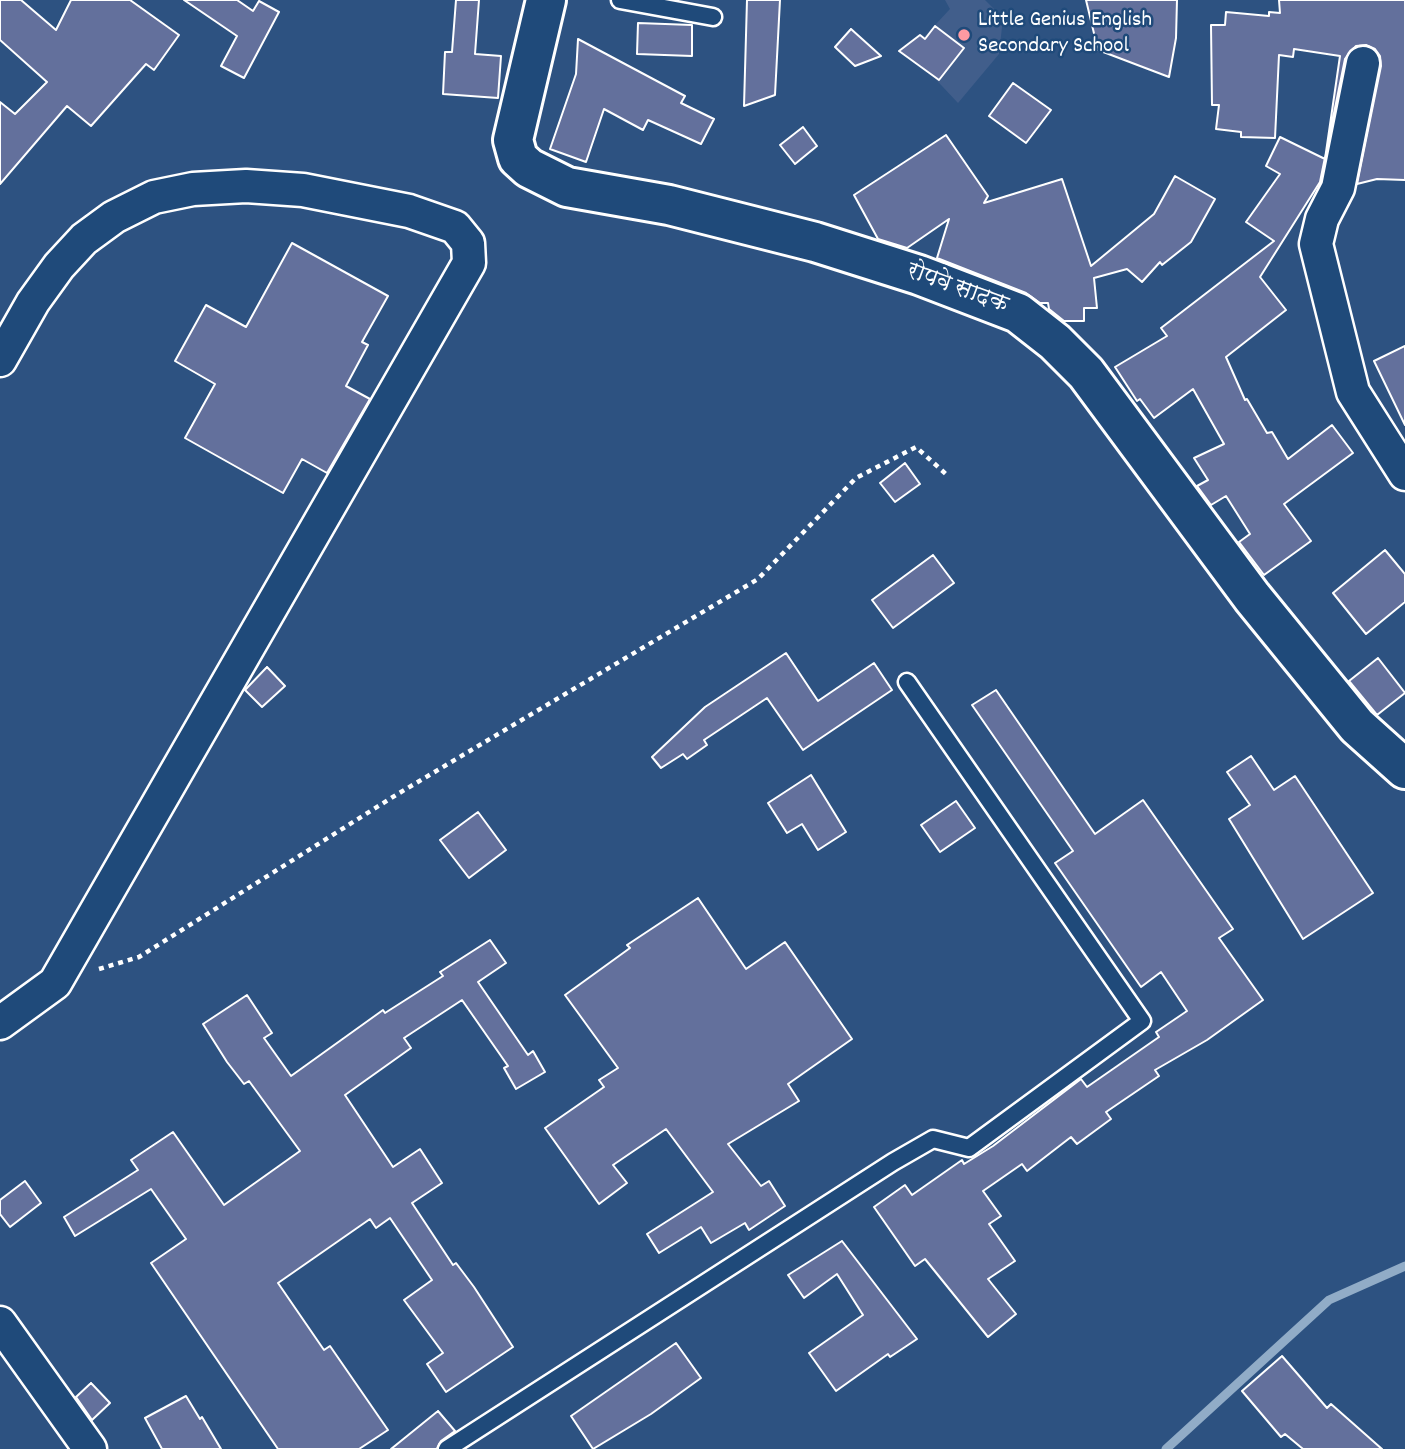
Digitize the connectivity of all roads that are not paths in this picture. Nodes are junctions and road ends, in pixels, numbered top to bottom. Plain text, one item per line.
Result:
1 (546, 0) edge
2 (621, 0) edge
3 (713, 17) dead end
4 (1363, 63) dead end
5 (0, 360) edge
6 (1405, 474) edge
7 (907, 682) dead end
8 (1405, 769) edge
9 (0, 1023) edge
10 (0, 1323) edge
11 (90, 1449) edge
12 (447, 1449) edge

1 - 8 main road, रोपवे सादक
2 - 3 lane
4 - 6 street
5 - 9 street
7 - 12 lane
10 - 11 street

